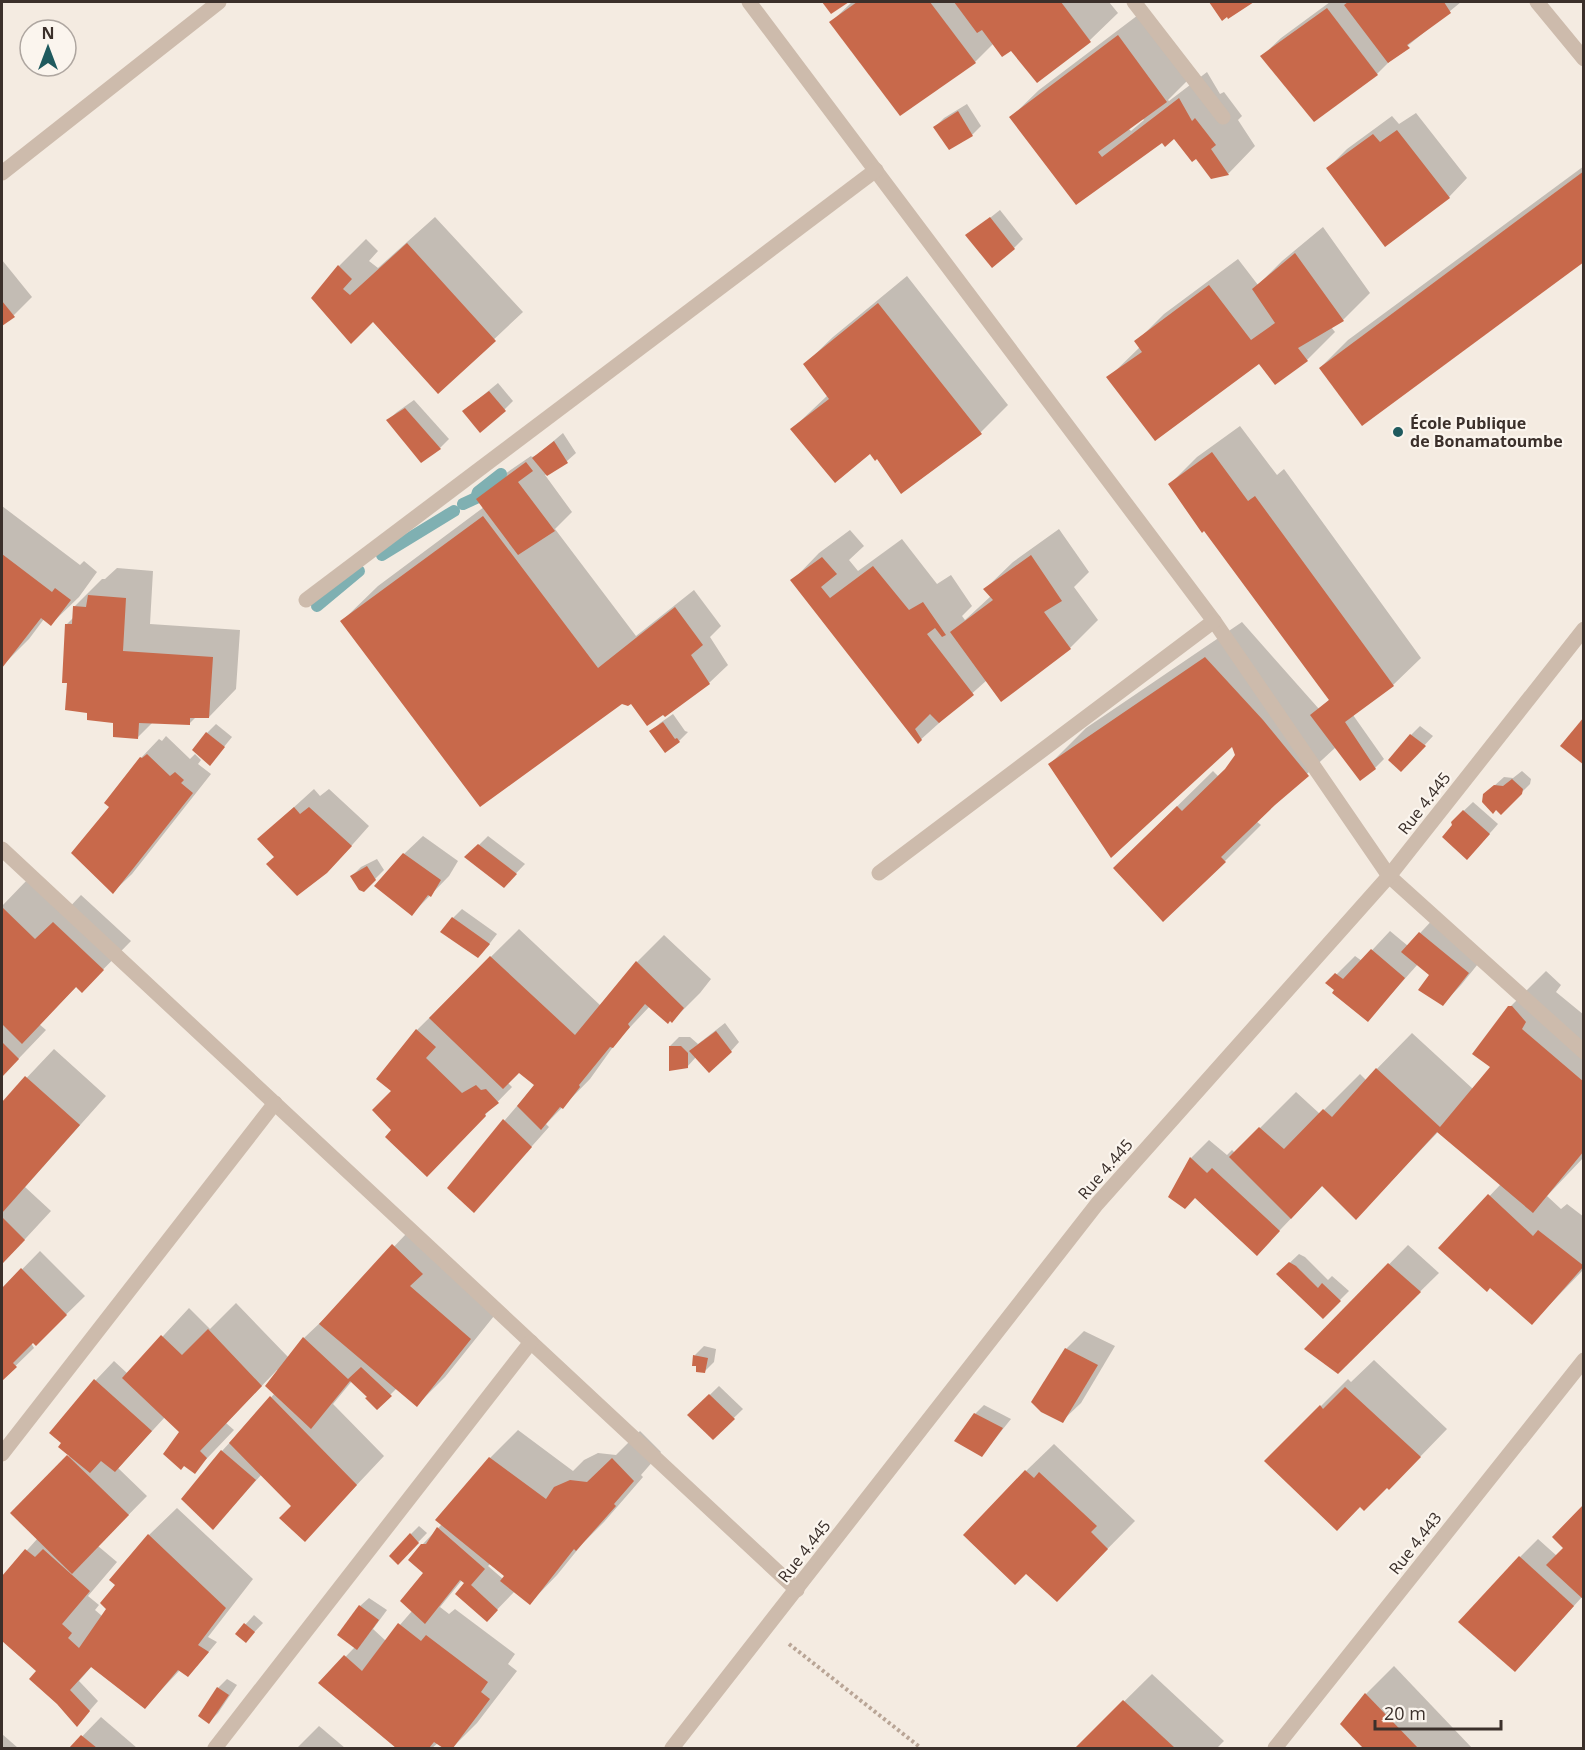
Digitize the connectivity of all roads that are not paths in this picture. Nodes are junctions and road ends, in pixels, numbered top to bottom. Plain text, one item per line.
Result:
1 (219, 2) edge
2 (749, 2) edge
3 (1134, 2) edge
4 (1537, 2) edge
5 (1584, 59) edge
6 (1223, 117) dead end
7 (876, 170) junction
8 (2, 173) edge
9 (306, 600) dead end
10 (1214, 621) junction
11 (1584, 628) edge
12 (2, 849) edge
13 (879, 873) dead end
14 (1389, 876) junction
15 (1584, 1052) edge
16 (275, 1103) junction
17 (531, 1342) junction
18 (1584, 1360) edge
19 (2, 1454) edge
20 (797, 1590) junction
21 (215, 1749) edge
22 (672, 1749) edge
23 (1275, 1749) edge

1 - 8 street
2 - 7 street
3 - 6 street
4 - 5 street
7 - 9 street
7 - 10 street
10 - 13 street
10 - 14 street
11 - 14 street, Rue 4.445
12 - 16 street
14 - 15 street
14 - 20 street, Rue 4.445
16 - 17 street
16 - 19 street
17 - 20 street
17 - 21 street
18 - 23 street, Rue 4.443
20 - 22 street, Rue 4.445

